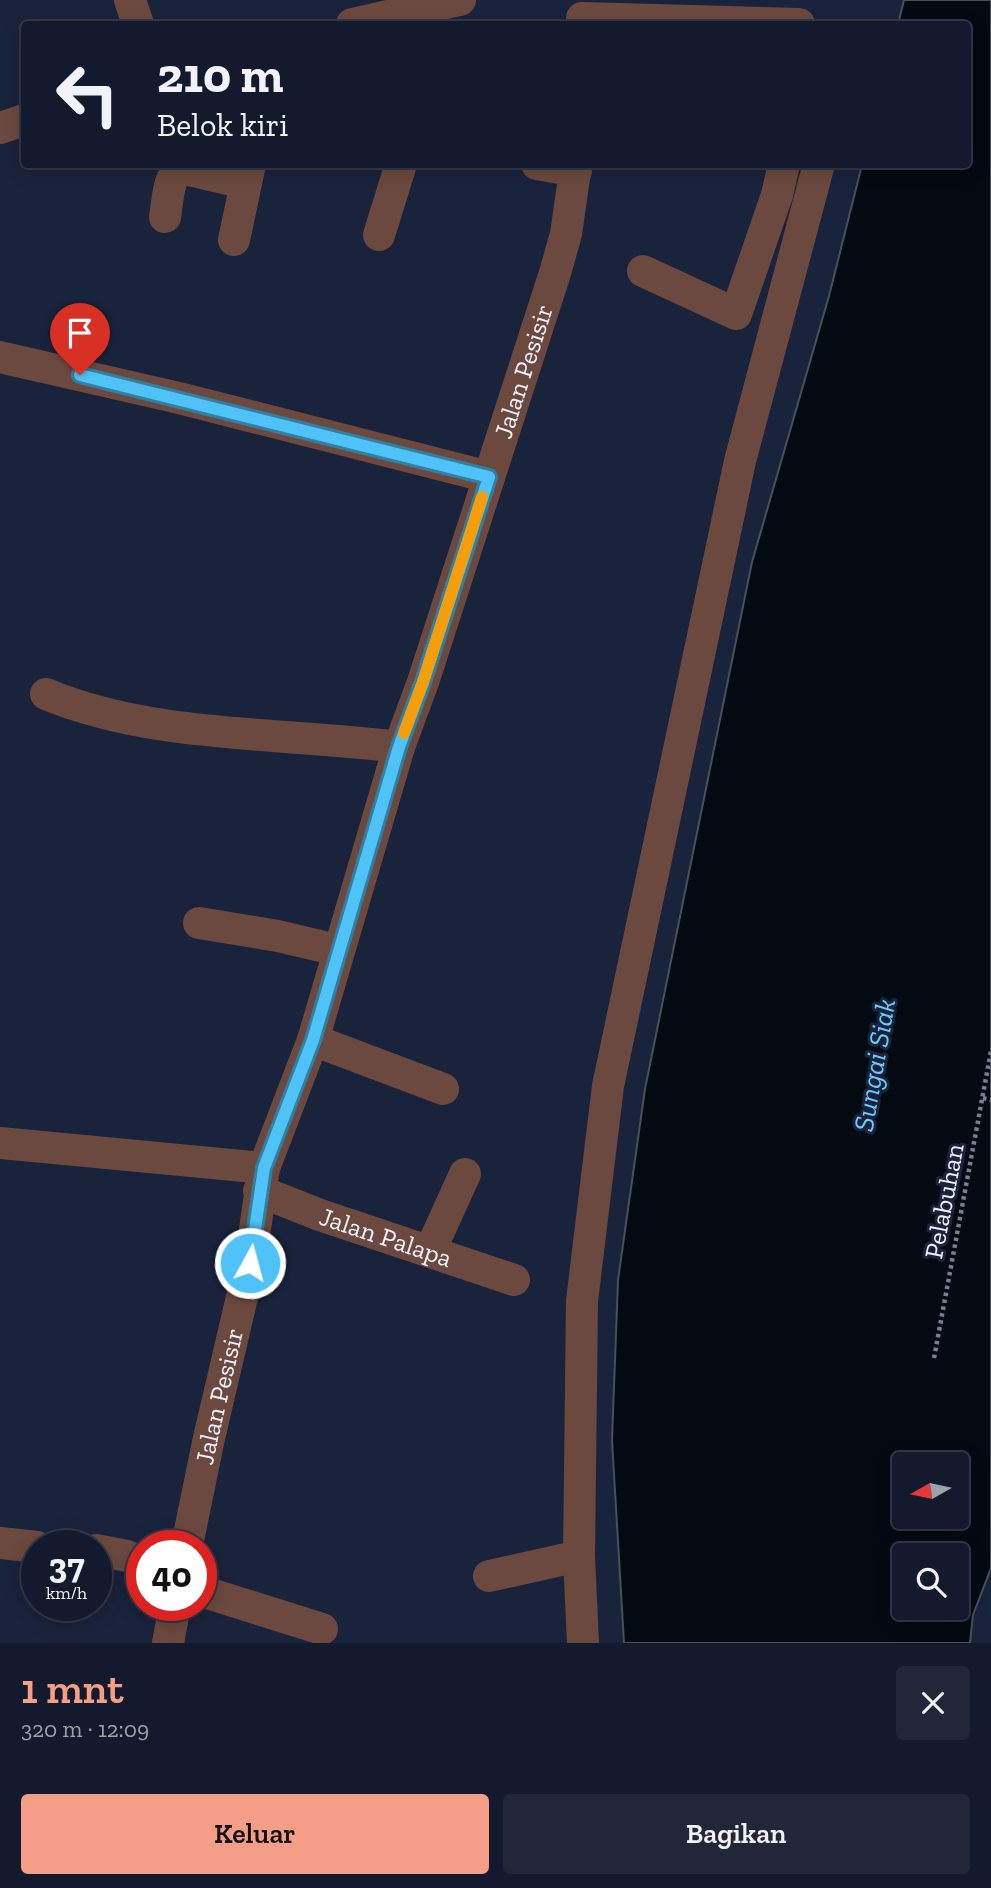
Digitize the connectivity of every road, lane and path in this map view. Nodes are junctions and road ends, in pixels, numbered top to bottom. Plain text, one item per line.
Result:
1 (130, 0) edge
2 (460, 0) edge
3 (810, 0) edge
4 (582, 14) edge
5 (352, 16) edge
6 (137, 21) edge
7 (734, 21) edge
8 (808, 21) edge
9 (21, 121) edge
10 (0, 128) edge
11 (400, 168) edge
12 (576, 168) edge
13 (783, 168) edge
14 (818, 168) edge
15 (247, 174) edge
16 (166, 217) dead end
17 (379, 235) dead end
18 (234, 240) dead end
19 (643, 271) dead end
20 (0, 357) edge
21 (489, 477) junction
22 (46, 694) dead end
23 (399, 747) junction
24 (199, 923) dead end
25 (337, 950) junction
26 (313, 1040) junction
27 (991, 1051) edge
28 (443, 1090) dead end
29 (982, 1098) junction
30 (991, 1100) edge
31 (0, 1143) edge
32 (466, 1174) dead end
33 (262, 1180) junction
34 (430, 1251) junction
35 (514, 1280) dead end
36 (934, 1358) dead end
37 (190, 1530) edge
38 (0, 1543) edge
39 (21, 1545) edge
40 (579, 1556) junction
41 (489, 1576) dead end
42 (217, 1596) edge
43 (172, 1621) edge
44 (323, 1629) dead end
45 (168, 1643) edge
46 (583, 1643) edge

1 - 6 street
2 - 5 street
3 - 8 street
4 - 7 street
9 - 10 street
11 - 17 street
12 - 21 street, Jalan Pesisir
13 - 19 street
14 - 40 street
15 - 16 street
15 - 18 street
20 - 21 street
21 - 23 street, Jalan Pesisir
22 - 23 street
23 - 25 street, Jalan Pesisir
24 - 25 street
25 - 26 street, Jalan Pesisir
26 - 28 street
26 - 33 street, Jalan Pesisir
27 - 29 path, Pelabuhan
29 - 30 path
29 - 36 path, Pelabuhan
31 - 33 street, Jalan Palapa
32 - 34 street
33 - 34 street, Jalan Palapa
33 - 37 street, Jalan Pesisir
34 - 35 street, Jalan Palapa
38 - 39 street
40 - 41 street
40 - 46 street
42 - 44 street
43 - 45 street

